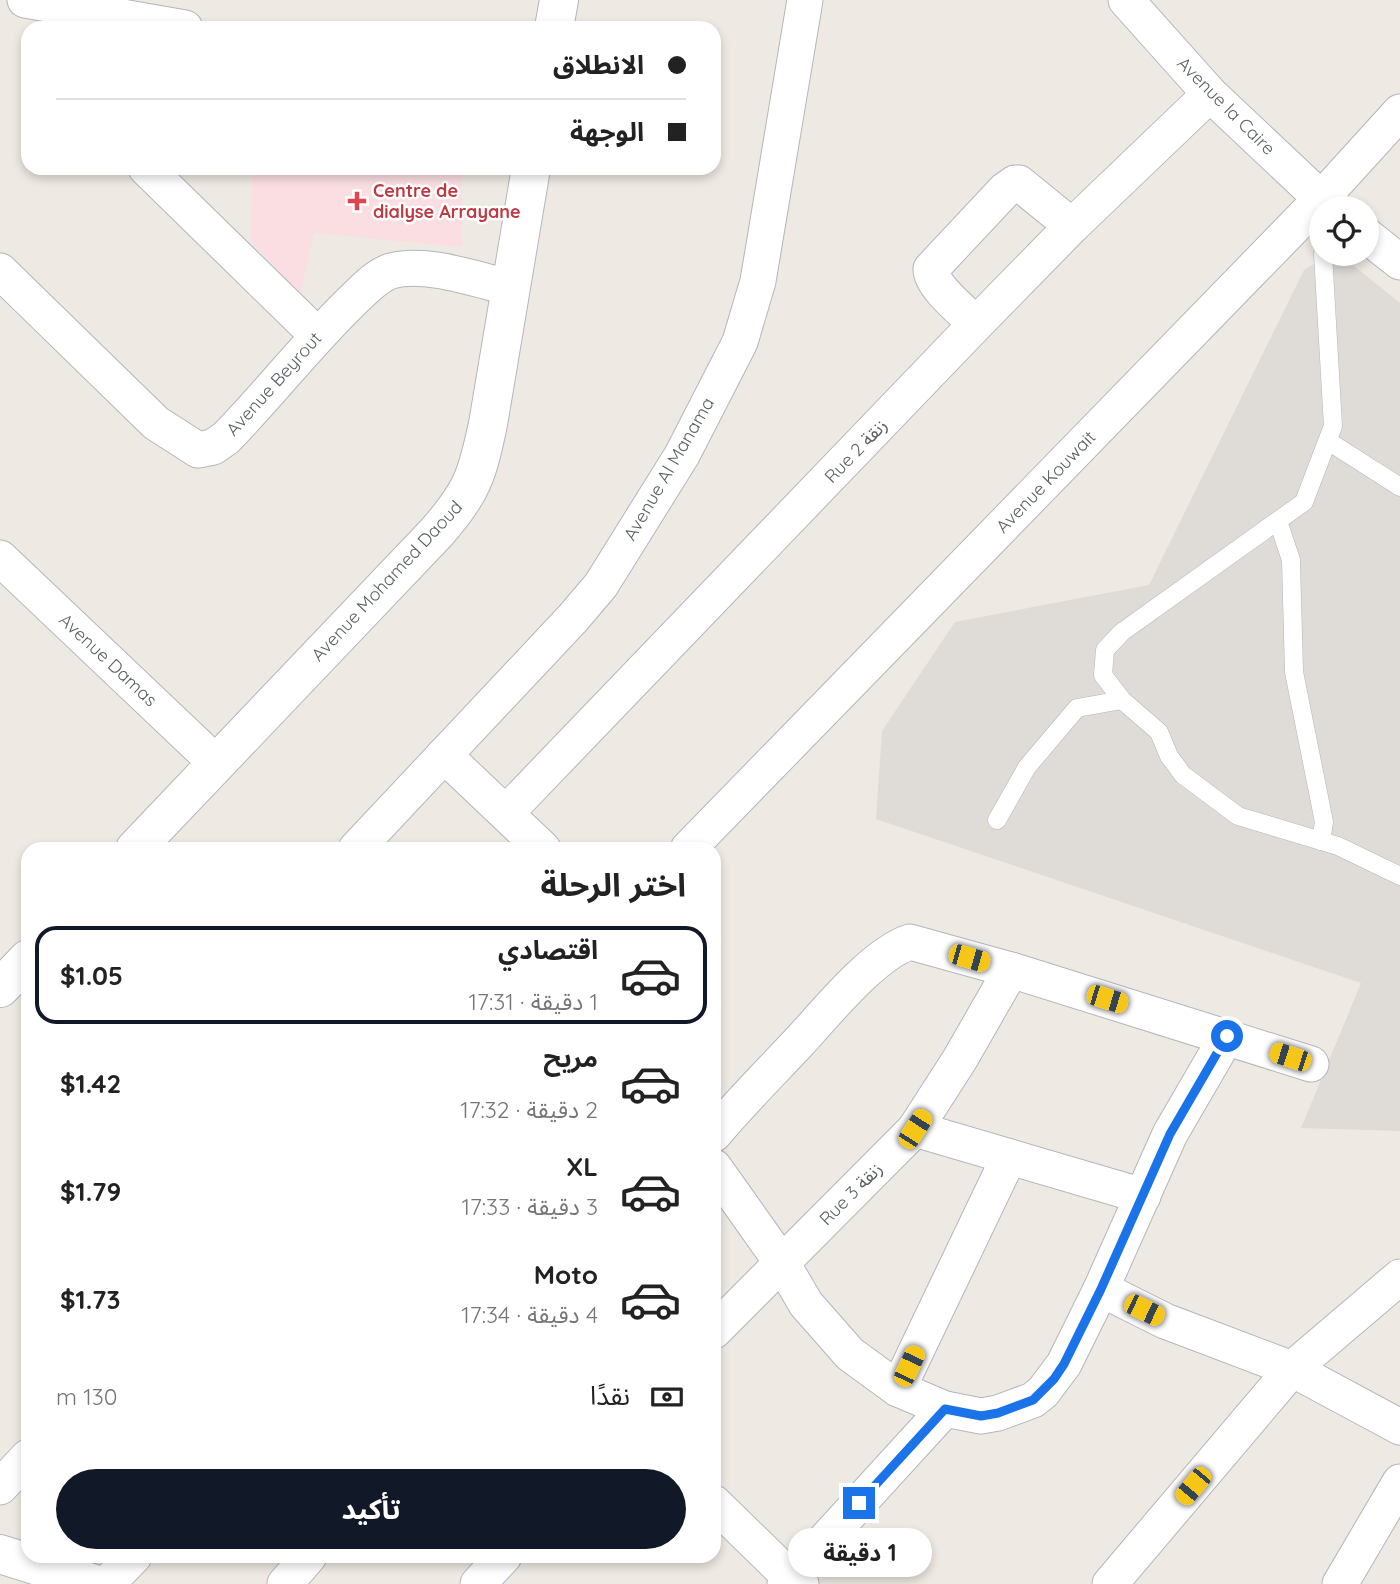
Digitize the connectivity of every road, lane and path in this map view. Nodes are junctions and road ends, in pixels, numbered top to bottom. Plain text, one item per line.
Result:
1 (26, 0) edge
2 (559, 0) edge
3 (805, 0) edge
4 (1126, 0) edge
5 (145, 21) edge
6 (555, 21) edge
7 (1210, 94) junction
8 (1400, 112) edge
9 (152, 175) edge
10 (530, 175) edge
11 (1310, 196) edge
12 (1335, 196) edge
13 (1309, 225) edge
14 (1072, 226) junction
15 (1379, 245) edge
16 (1400, 262) edge
17 (1324, 266) edge
18 (0, 271) edge
19 (512, 288) junction
20 (975, 324) junction
21 (317, 335) junction
22 (1328, 441) junction
23 (1400, 486) edge
24 (1278, 521) junction
25 (0, 558) edge
26 (1122, 699) junction
27 (444, 755) junction
28 (216, 763) junction
29 (506, 813) junction
30 (997, 820) dead end
31 (1321, 841) junction
32 (142, 842) edge
33 (363, 842) edge
34 (536, 842) edge
35 (695, 842) edge
36 (1400, 876) edge
37 (21, 966) edge
38 (1011, 970) junction
39 (0, 988) edge
40 (1227, 1036) junction
41 (1311, 1064) dead end
42 (721, 1119) edge
43 (915, 1129) junction
44 (1009, 1157) junction
45 (721, 1177) edge
46 (1143, 1196) junction
47 (782, 1263) junction
48 (1400, 1277) edge
49 (1101, 1289) junction
50 (721, 1324) edge
51 (1292, 1369) junction
52 (898, 1389) junction
53 (945, 1409) junction
54 (1400, 1427) edge
55 (21, 1464) edge
56 (1400, 1482) edge
57 (0, 1487) edge
58 (721, 1510) edge
59 (0, 1554) edge
60 (21, 1561) edge
61 (28, 1563) edge
62 (127, 1563) edge
63 (303, 1563) edge
64 (498, 1563) edge
65 (792, 1582) edge
66 (95, 1584) edge
67 (107, 1584) edge
68 (285, 1584) edge
69 (478, 1584) edge
70 (1110, 1584) edge
71 (1340, 1584) edge

1 - 5 street
2 - 6 street
3 - 27 street, Avenue Al Manama
4 - 7 street, Avenue la Caire
7 - 11 street, Avenue la Caire
7 - 14 street, Rue 2 زنقة
8 - 12 street, Avenue Kouwait
9 - 21 street
10 - 19 street, Avenue Mohamed Daoud
13 - 35 street, Avenue Kouwait
14 - 20 street, Rue 2 زنقة
14 - 20 street
15 - 16 street
17 - 22 lane
18 - 21 street, Avenue Beyrout
19 - 21 street, Avenue Beyrout
19 - 28 street, Avenue Mohamed Daoud
20 - 29 street, Rue 2 زنقة
22 - 23 lane
22 - 24 lane
24 - 26 lane
24 - 31 lane
25 - 28 street, Avenue Damas
26 - 30 lane
26 - 31 lane
27 - 29 street
27 - 33 street, Avenue Al Manama
28 - 32 street, Avenue Mohamed Daoud
29 - 34 street
31 - 36 lane
37 - 39 street
38 - 40 street
38 - 42 street
38 - 43 street, Rue 3 زنقة
40 - 41 street
40 - 46 street
43 - 44 street
43 - 47 street, Rue 3 زنقة
44 - 46 street
44 - 52 street
45 - 47 street
46 - 49 street
47 - 50 street, Rue 3 زنقة
47 - 52 street
48 - 51 street
49 - 51 street
49 - 53 street
51 - 54 street
51 - 70 street
52 - 53 street
53 - 65 street
55 - 57 street
56 - 71 street
58 - 65 street
59 - 60 street
61 - 66 street
62 - 67 street
63 - 68 street
64 - 69 street

